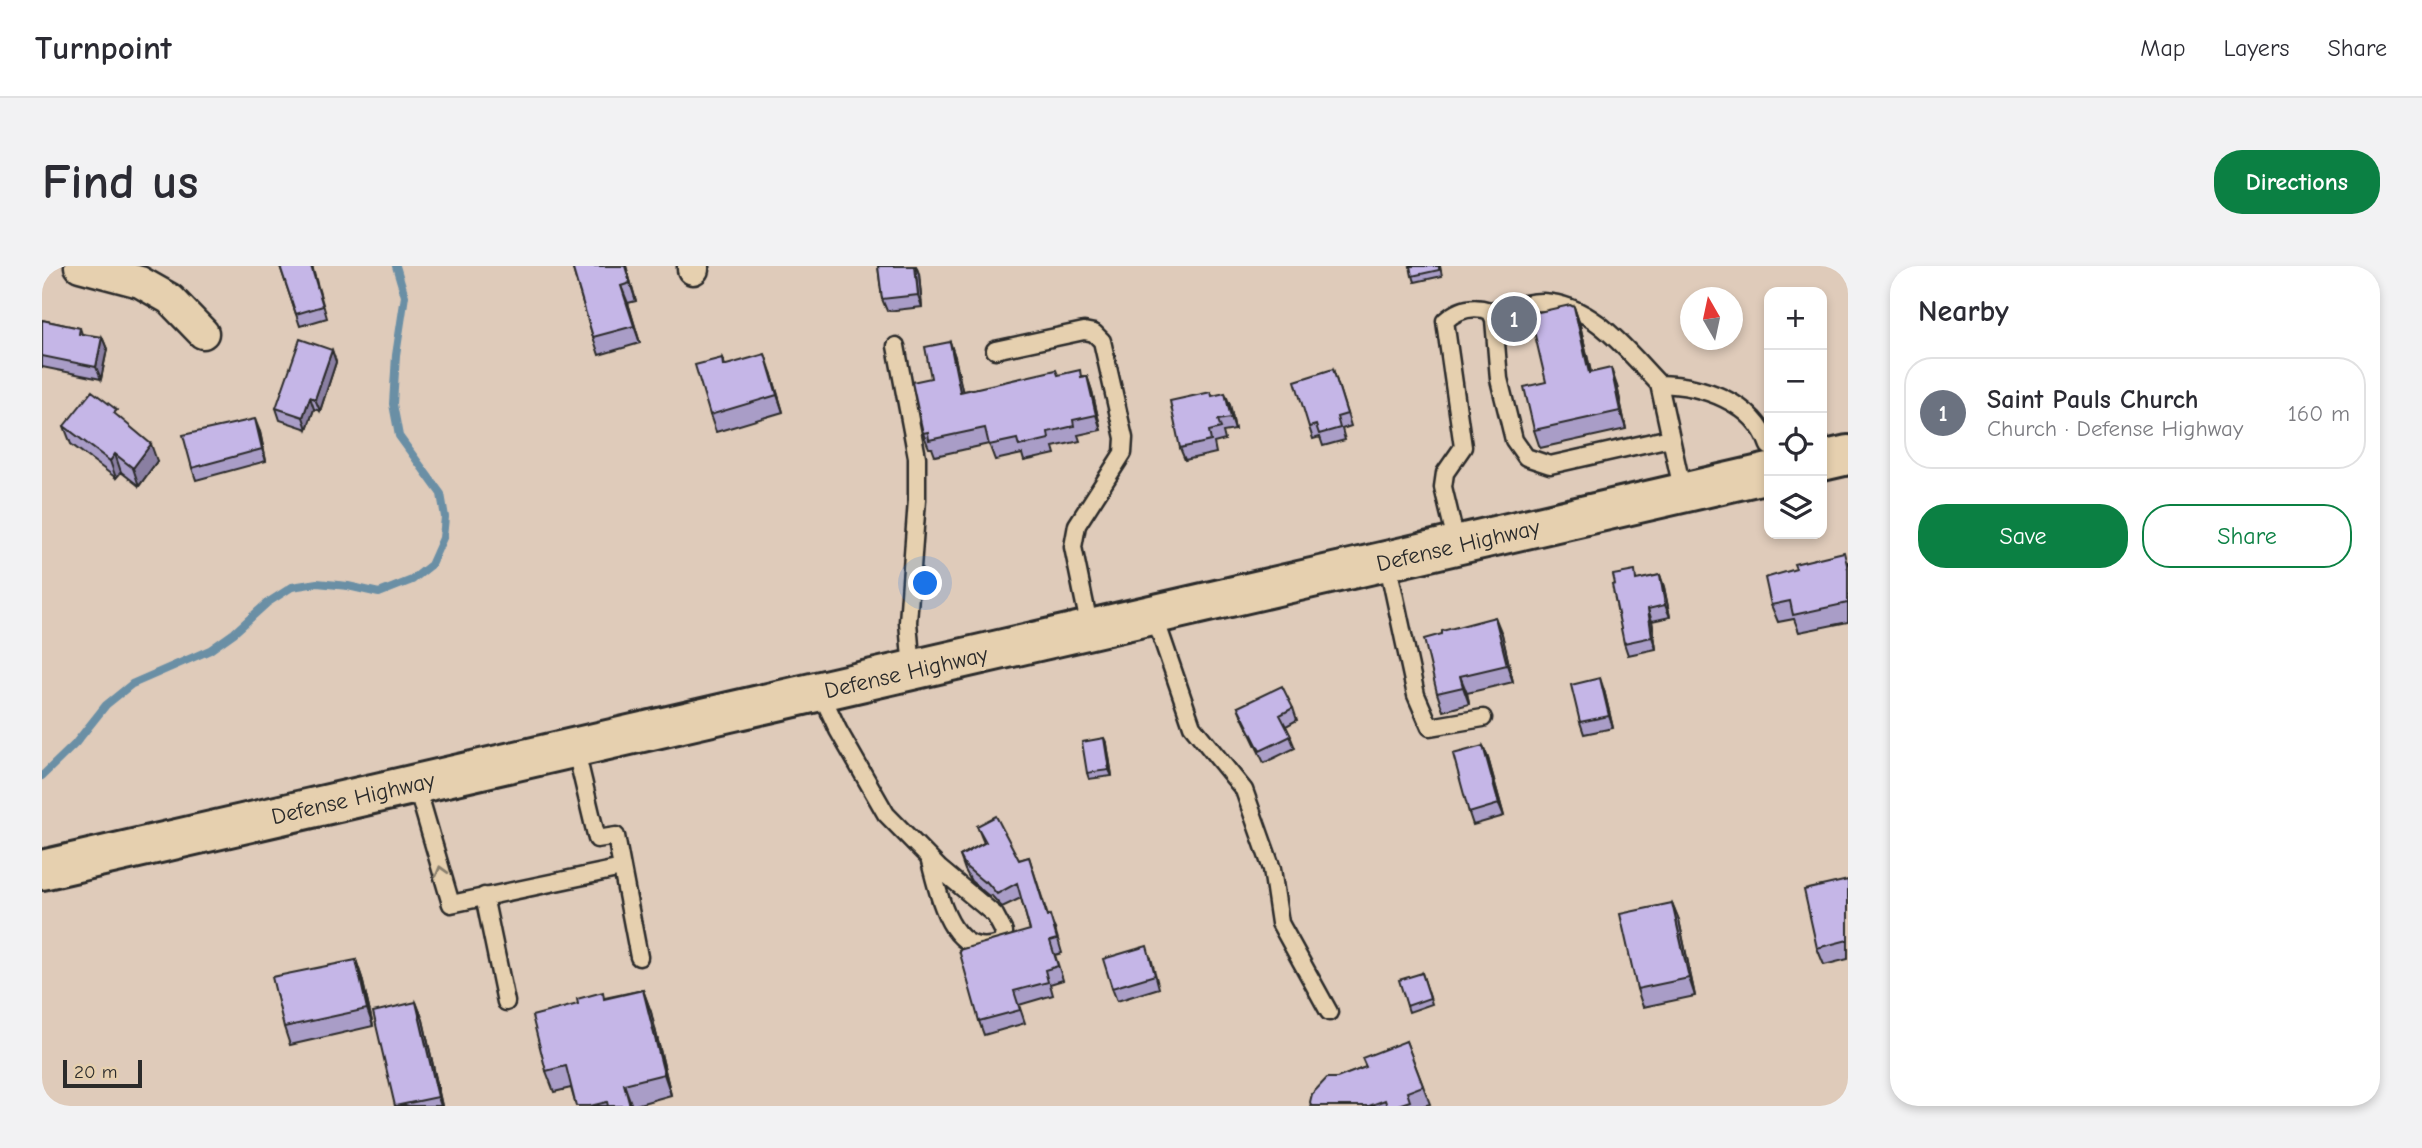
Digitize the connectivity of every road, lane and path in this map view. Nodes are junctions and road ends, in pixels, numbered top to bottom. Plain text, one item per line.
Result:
1 (80, 266) edge
2 (1490, 311) junction
3 (203, 333) dead end
4 (895, 346) dead end
5 (995, 350) dead end
6 (1659, 384) junction
7 (1670, 438) junction
8 (1764, 438) edge
9 (1848, 455) edge
10 (1827, 460) edge
11 (1764, 474) edge
12 (1683, 493) junction
13 (1457, 545) junction
14 (1387, 561) junction
15 (1153, 615) junction
16 (1090, 629) junction
17 (912, 670) junction
18 (820, 691) junction
19 (1483, 718) dead end
20 (575, 747) junction
21 (416, 783) junction
22 (929, 858) junction
23 (622, 868) junction
24 (42, 870) edge
25 (484, 896) junction
26 (639, 957) dead end
27 (506, 1002) dead end
28 (1329, 1012) dead end

1 - 3 street
2 - 6 lane
2 - 7 lane
2 - 13 lane
4 - 17 lane
5 - 16 lane
6 - 7 lane
6 - 8 lane
7 - 12 lane
9 - 10 main road
11 - 12 main road, Defense Highway
12 - 13 main road, Defense Highway
13 - 14 main road, Defense Highway
14 - 15 main road, Defense Highway
14 - 19 lane
15 - 16 main road, Defense Highway
15 - 28 lane
16 - 17 main road, Defense Highway
17 - 18 main road, Defense Highway
18 - 20 main road, Defense Highway
18 - 22 lane
20 - 21 main road, Defense Highway
20 - 23 lane
21 - 24 main road, Defense Highway
25 -> 21 lane
22 - 22 lane
23 - 25 lane
23 - 26 lane
25 - 27 lane

